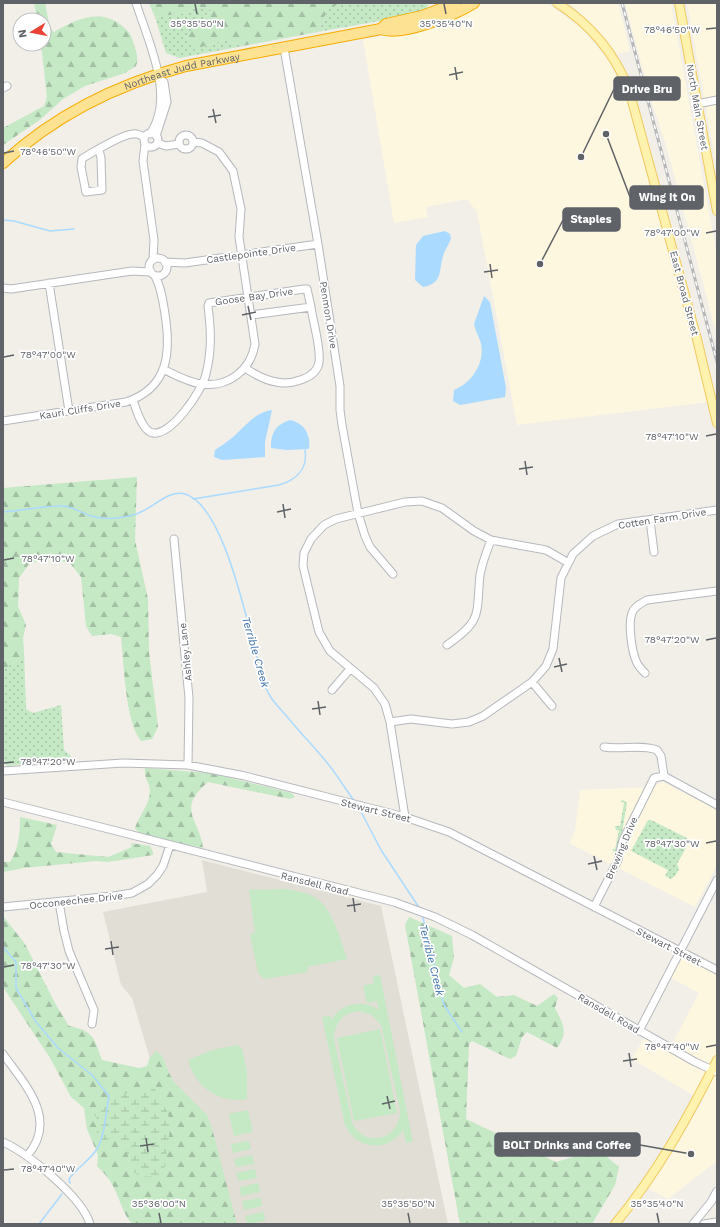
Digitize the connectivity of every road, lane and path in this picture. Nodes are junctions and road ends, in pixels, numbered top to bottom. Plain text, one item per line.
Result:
1 (136, 3) edge
2 (456, 3) edge
3 (474, 3) edge
4 (557, 3) edge
5 (679, 3) edge
6 (381, 29) junction
7 (284, 48) junction
8 (159, 76) junction
9 (717, 100) edge
10 (697, 104) junction
11 (151, 140) junction
12 (193, 142) junction
13 (179, 144) junction
14 (99, 150) junction
15 (3, 163) edge
16 (717, 211) edge
17 (154, 240) junction
18 (318, 244) junction
19 (242, 255) junction
20 (163, 260) junction
21 (151, 262) junction
22 (185, 263) junction
23 (132, 271) junction
24 (165, 272) junction
25 (153, 274) junction
26 (49, 283) junction
27 (3, 288) edge
28 (162, 294) junction
29 (249, 296) junction
30 (311, 307) junction
31 (252, 315) junction
32 (245, 368) junction
33 (164, 369) junction
34 (203, 384) junction
35 (132, 400) junction
36 (69, 411) junction
37 (3, 421) edge
38 (717, 423) edge
39 (717, 510) edge
40 (358, 514) junction
41 (650, 520) junction
42 (174, 539) dead end
43 (491, 540) junction
44 (654, 552) dead end
45 (567, 562) junction
46 (393, 574) dead end
47 (717, 591) edge
48 (447, 645) dead end
49 (350, 669) junction
50 (645, 673) dead end
51 (532, 682) junction
52 (332, 690) dead end
53 (552, 706) dead end
54 (390, 722) junction
55 (604, 747) dead end
56 (188, 766) junction
57 (3, 771) edge
58 (664, 776) junction
59 (3, 802) edge
60 (717, 805) edge
61 (405, 816) junction
62 (170, 845) junction
63 (717, 880) edge
64 (59, 902) junction
65 (3, 907) edge
66 (594, 907) junction
67 (680, 952) junction
68 (717, 970) edge
69 (92, 1024) dead end
70 (639, 1032) junction
71 (3, 1054) edge
72 (717, 1060) edge
73 (715, 1071) edge
74 (3, 1142) edge
75 (27, 1156) junction
76 (717, 1191) edge
77 (717, 1222) edge
78 (90, 1224) edge
79 (615, 1224) edge
80 (693, 1224) edge
81 (704, 1224) edge

1 - 8 street
2 - 6 highway, Northeast Judd Parkway
3 - 6 highway, Northeast Judd Parkway
4 - 38 main road, East Broad Street
5 - 10 main road, North Main Street
6 - 7 highway, Northeast Judd Parkway
7 - 8 highway, Northeast Judd Parkway
7 - 18 street, Penmon Drive
8 - 11 street
8 - 15 highway, Northeast Judd Parkway
9 - 10 street
10 - 16 main road, North Main Street
11 - 13 street
11 - 14 street
11 - 17 street
12 - 13 street
12 - 13 street
12 - 19 street
14 - 14 street
17 - 20 street
17 - 21 street
18 - 19 street, Castlepointe Drive
18 - 40 street, Penmon Drive
19 - 22 street, Castlepointe Drive
19 - 29 street
20 - 21 street, Castlepointe Drive
20 - 22 street, Castlepointe Drive
20 - 24 street, Kauri Cliffs Drive
21 - 23 street
21 - 25 street, Kauri Cliffs Drive
22 - 24 street, Castlepointe Drive
23 - 25 street
23 - 26 street
24 - 25 street, Castlepointe Drive
24 - 28 street, Kauri Cliffs Drive
25 - 28 street, Kauri Cliffs Drive
26 - 27 street
26 - 36 street
28 - 33 street, Kauri Cliffs Drive
29 - 30 street, Goose Bay Drive
29 - 31 street
29 - 34 street, Goose Bay Drive
30 - 31 street
30 - 32 street
31 - 32 street
32 - 34 street
33 - 34 street
33 - 35 street, Kauri Cliffs Drive
34 - 35 street, Goose Bay Drive
35 - 36 street, Kauri Cliffs Drive
36 - 37 street, Kauri Cliffs Drive
39 - 41 street, Cotten Farm Drive
40 - 43 street
40 - 46 street, Penmon Drive
40 - 49 street
41 - 44 street
41 - 45 street, Cotten Farm Drive
42 - 56 street, Ashley Lane
43 - 45 street
43 - 48 street
45 - 51 street, Cotten Farm Drive
47 - 50 street
49 - 52 street
49 - 54 street
51 - 53 street
51 - 54 street, Cotten Farm Drive
54 - 61 street
55 - 58 street
56 - 57 street, Stewart Street
56 - 61 street, Stewart Street
58 - 60 street
58 - 66 street, Brewing Drive
59 - 62 street, Ransdell Road
61 - 66 street, Stewart Street
62 - 64 street, Occoneechee Drive
62 - 70 street, Ransdell Road
63 - 67 street
64 - 65 street, Occoneechee Drive
64 - 69 street
66 - 67 street, Stewart Street
67 - 68 street, Stewart Street
67 - 70 street
70 - 73 street, Ransdell Road
71 - 75 street
72 - 73 main road
73 - 79 main road
74 - 75 street
75 - 78 street
76 - 80 street
77 - 81 street

